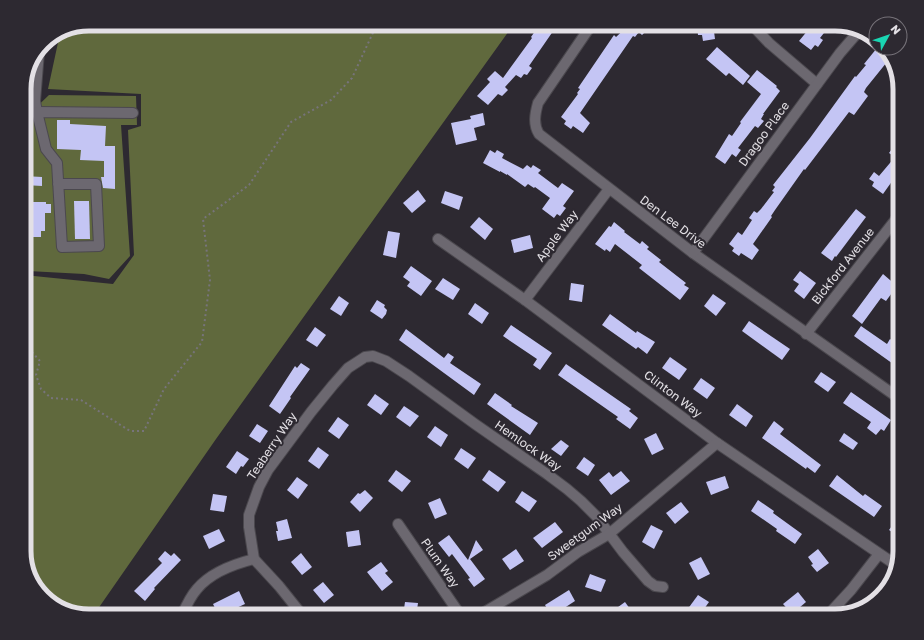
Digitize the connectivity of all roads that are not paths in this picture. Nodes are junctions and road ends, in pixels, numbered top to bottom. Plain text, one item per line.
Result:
1 (587, 31) edge
2 (757, 31) edge
3 (856, 35) edge
4 (38, 61) edge
5 (817, 84) junction
6 (36, 112) junction
7 (133, 113) dead end
8 (58, 184) junction
9 (608, 189) junction
10 (893, 223) edge
11 (438, 239) dead end
12 (693, 253) junction
13 (525, 300) junction
14 (806, 334) junction
15 (357, 362) joint
16 (893, 394) edge
17 (717, 443) junction
18 (398, 524) dead end
19 (609, 534) junction
20 (880, 554) junction
21 (254, 559) junction
22 (892, 562) edge
23 (663, 587) dead end
24 (185, 609) edge
25 (297, 609) edge
26 (456, 609) edge
27 (490, 609) edge
28 (834, 609) edge

1 - 9 street, Den Lee Drive
2 - 5 street
3 - 5 street, Dragoo Place
4 - 6 street
5 - 12 street, Dragoo Place
6 - 7 street
6 - 8 street
8 - 8 street
9 - 12 street, Den Lee Drive
9 - 13 street, Apple Way
10 - 14 street, Bickford Avenue
11 - 13 street, Clinton Way
12 - 14 street, Den Lee Drive
13 - 17 street, Clinton Way
14 - 16 street, Den Lee Drive
15 - 19 street, Hemlock Way
15 - 21 street, Teaberry Way
17 - 19 street, Sweetgum Way
17 - 20 street, Clinton Way
18 - 26 street, Plum Way
19 - 23 street, Hemlock Way
19 - 27 street, Sweetgum Way
20 - 22 street, Clinton Way
20 - 28 street
21 - 24 street
21 - 25 street

